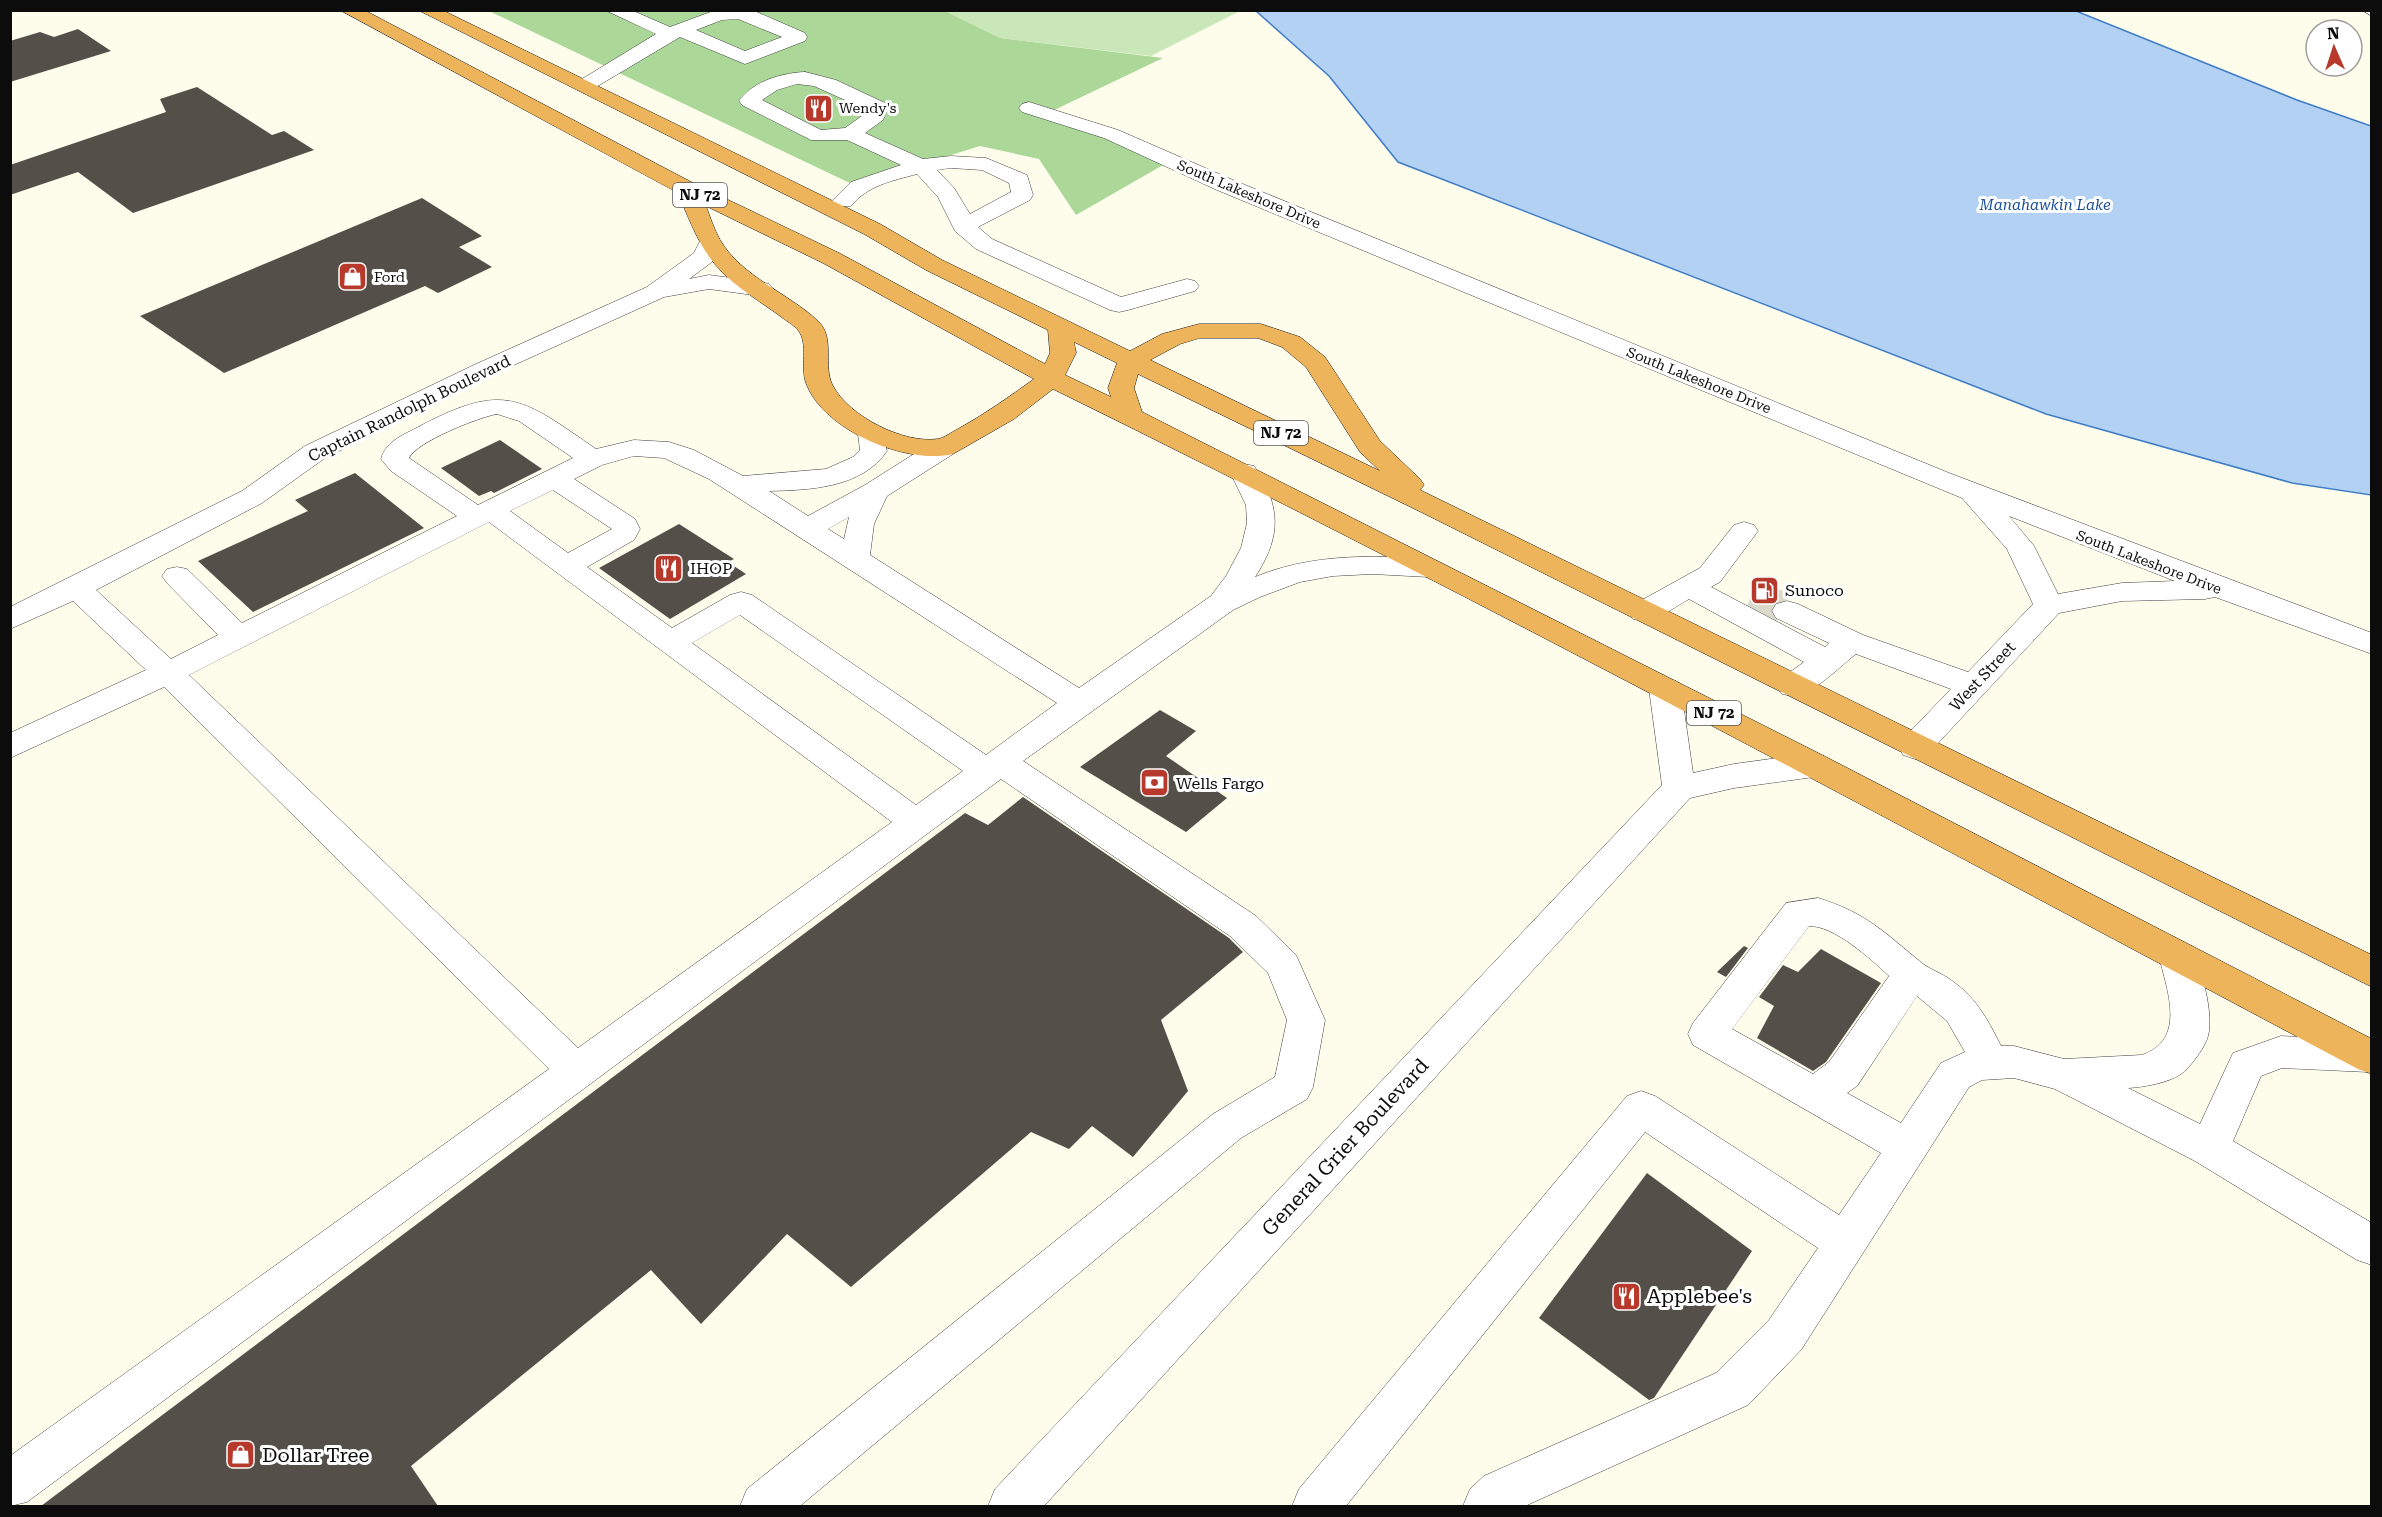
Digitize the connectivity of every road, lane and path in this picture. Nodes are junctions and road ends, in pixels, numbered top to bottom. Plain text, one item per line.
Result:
1 (349, 10) edge
2 (427, 10) edge
3 (614, 10) edge
4 (714, 13) edge
5 (676, 32) junction
6 (584, 86) junction
7 (1029, 108) dead end
8 (850, 134) junction
9 (920, 166) junction
10 (687, 189) junction
11 (835, 204) junction
12 (963, 226) junction
13 (710, 242) junction
14 (1187, 286) dead end
15 (761, 289) junction
16 (655, 292) junction
17 (1060, 328) junction
18 (1130, 361) junction
19 (1052, 378) junction
20 (1130, 417) junction
21 (871, 434) junction
22 (943, 447) junction
23 (592, 459) junction
24 (1244, 472) junction
25 (845, 475) junction
26 (554, 478) junction
27 (738, 484) junction
28 (875, 490) junction
29 (1970, 491) junction
30 (1431, 506) junction
31 (775, 509) junction
32 (484, 513) junction
33 (806, 529) junction
34 (1744, 531) dead end
35 (855, 558) junction
36 (568, 566) junction
37 (1429, 568) junction
38 (177, 576) dead end
39 (1699, 581) junction
40 (76, 588) junction
41 (2219, 590) junction
42 (1752, 595) tunnel mouth
43 (1222, 603) junction
44 (2049, 605) junction
45 (1787, 611) tunnel mouth
46 (1644, 612) junction
47 (10, 619) edge
48 (239, 638) junction
49 (670, 642) junction
50 (1852, 642) junction
51 (2372, 644) edge
52 (1827, 661) junction
53 (168, 673) junction
54 (1973, 685) junction
55 (1793, 686) junction
56 (1665, 688) junction
57 (1080, 703) junction
58 (10, 747) edge
59 (1915, 747) junction
60 (1814, 765) junction
61 (994, 768) junction
62 (1679, 788) junction
63 (917, 823) junction
64 (2177, 956) junction
65 (2372, 972) edge
66 (1911, 975) junction
67 (2370, 1057) edge
68 (1990, 1064) junction
69 (576, 1071) junction
70 (2064, 1075) junction
71 (1815, 1094) junction
72 (1908, 1147) junction
73 (2209, 1148) junction
74 (1846, 1243) junction
75 (2372, 1246) edge
76 (10, 1485) edge
77 (764, 1506) edge
78 (1012, 1506) edge
79 (1316, 1506) edge
80 (1487, 1506) edge

1 - 10 highway, NJ 72
2 - 6 highway, NJ 72
3 - 5 street
4 - 5 street
4 - 5 street
5 - 6 street
6 - 11 highway, NJ 72
7 - 29 street, South Lakeshore Drive
8 - 8 street
8 - 9 street
9 - 11 street
9 - 12 street
9 - 12 street
10 - 13 highway
10 - 19 highway, NJ 72
11 - 17 highway, NJ 72
12 - 14 street
13 - 15 highway
13 - 16 street, Captain Randolph Boulevard
15 - 16 street, Captain Randolph Boulevard
15 - 21 highway
16 - 40 street, Captain Randolph Boulevard
17 - 18 highway, NJ 72
17 - 19 highway
18 - 20 highway
18 - 30 highway, NJ 72
18 - 30 highway
19 - 20 highway, NJ 72
19 - 22 highway
20 - 24 highway, NJ 72
21 - 22 highway
21 - 25 street
22 - 28 street
23 - 26 street
23 - 27 street
23 - 32 street
24 - 37 highway, NJ 72
24 - 43 street
25 - 27 street
25 - 31 street
26 - 32 street
26 - 36 street
27 - 31 street
28 - 33 street
28 - 35 street
29 - 41 street, South Lakeshore Drive
29 - 44 street
30 - 46 highway, NJ 72
31 - 33 street
32 - 36 street
32 - 48 street
33 - 35 street
34 - 39 street
35 - 57 street
36 - 49 street
37 - 43 street
37 - 56 highway, NJ 72
38 - 48 street
39 - 42 street
39 - 46 street
39 - 52 street
40 - 47 street, Captain Randolph Boulevard
40 - 53 street
41 - 44 street
41 - 51 street, South Lakeshore Drive
43 - 57 street
44 - 54 street, West Street
45 - 50 street
46 - 55 highway, NJ 72
48 - 53 street
49 - 61 street
49 - 63 street
50 - 52 street
50 - 54 street
52 - 55 street
53 - 58 street
53 - 69 street
54 - 59 street, West Street
55 - 59 highway, NJ 72
56 - 60 highway, NJ 72
56 - 62 street
57 - 61 street
59 - 65 highway, NJ 72
60 - 62 street
60 - 64 highway, NJ 72
61 - 63 street
61 - 77 street
62 - 78 street, General Grier Boulevard
63 - 69 street
64 - 67 highway, NJ 72
64 - 70 street
66 - 68 street
66 - 71 street
66 - 71 street
67 - 73 street
68 - 70 street
68 - 72 street
69 - 76 street
70 - 73 street
71 - 72 street
72 - 74 street
73 - 75 street
74 - 79 street
74 - 80 street

